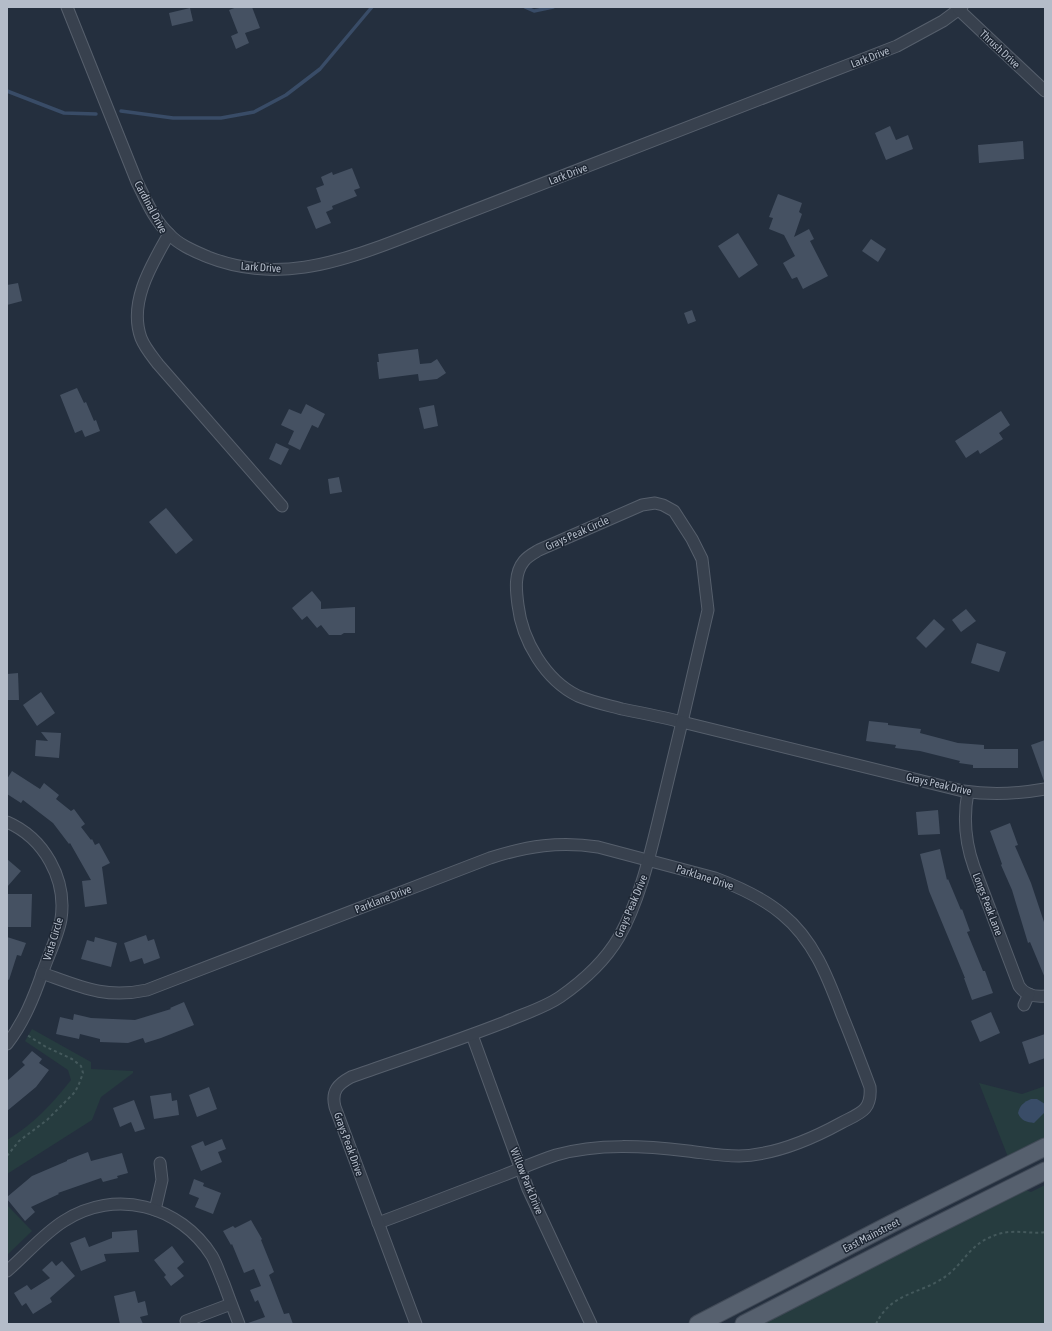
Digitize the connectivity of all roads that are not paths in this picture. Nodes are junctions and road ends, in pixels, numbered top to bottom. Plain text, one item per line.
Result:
1 (67, 7) edge
2 (960, 9) edge
3 (1045, 91) edge
4 (168, 234) junction
5 (282, 506) dead end
6 (682, 722) junction
7 (1045, 789) edge
8 (968, 792) junction
9 (7, 822) edge
10 (649, 860) junction
11 (42, 973) junction
12 (1029, 994) junction
13 (1045, 996) edge
14 (1024, 1005) dead end
15 (472, 1035) junction
16 (7, 1044) edge
17 (1045, 1147) edge
18 (160, 1163) dead end
19 (520, 1169) junction
20 (1045, 1171) edge
21 (155, 1210) junction
22 (378, 1223) junction
23 (7, 1271) edge
24 (231, 1304) junction
25 (186, 1321) dead end
26 (239, 1324) edge
27 (416, 1324) edge
28 (591, 1324) edge
29 (698, 1324) edge
30 (744, 1324) edge

1 - 4 street, Cardinal Drive
2 - 3 street, Thrush Drive
2 - 4 street, Lark Drive
4 - 5 street, Cardinal Drive
6 - 6 street, Grays Peak Circle
6 - 8 street, Grays Peak Drive
6 - 10 street, Grays Peak Drive
7 - 8 street, Grays Peak Drive
8 - 12 street, Longs Peak Lane
9 - 11 street, Vista Circle
10 - 11 street, Parklane Drive
10 - 15 street, Grays Peak Drive
10 - 19 street, Parklane Drive
11 - 16 street, Vista Circle
12 - 13 street
12 - 14 street
15 - 19 street, Willow Park Drive
15 - 22 street, Grays Peak Drive
17 - 29 main road, East Mainstreet
18 - 21 street
19 - 22 street, Parklane Drive
19 - 28 street, Willow Park Drive
20 - 30 main road, East Mainstreet
21 - 23 street
21 - 24 street
22 - 27 street, Grays Peak Drive
24 - 25 street
24 - 26 street

